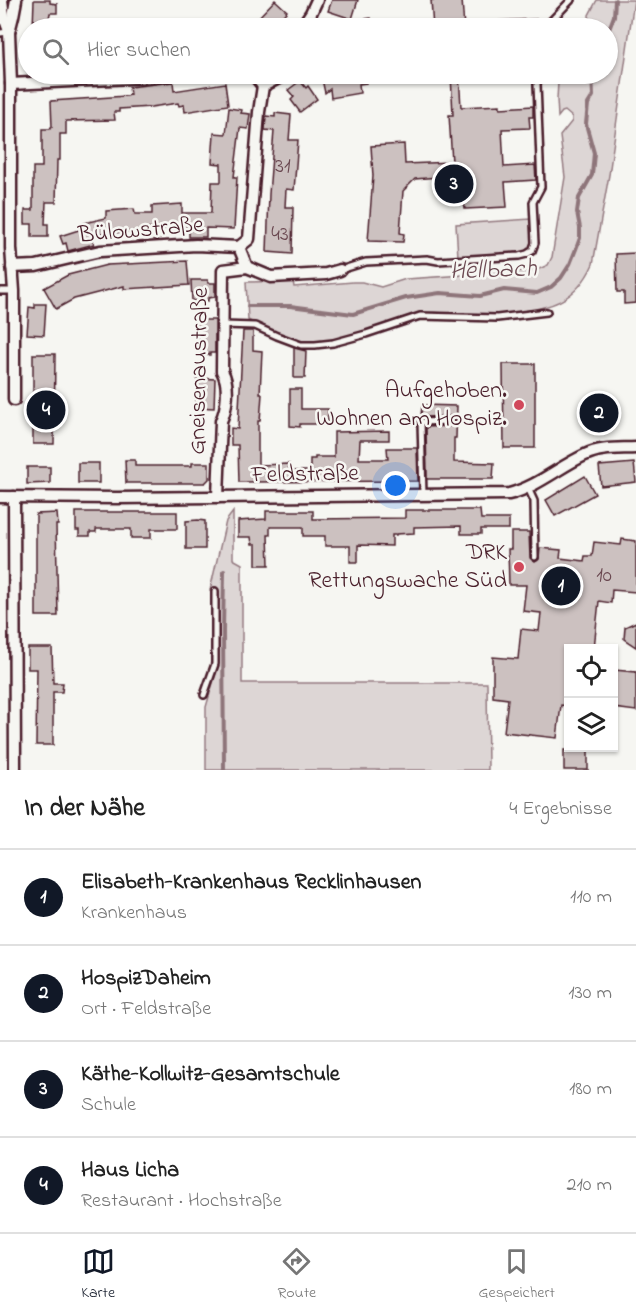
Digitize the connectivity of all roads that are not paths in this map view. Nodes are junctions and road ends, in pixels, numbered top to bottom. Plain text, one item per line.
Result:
1 (2, 0) edge
2 (15, 0) edge
3 (317, 0) edge
4 (571, 0) edge
5 (308, 18) edge
6 (557, 18) edge
7 (5, 32) edge
8 (11, 84) junction
9 (18, 84) edge
10 (267, 84) edge
11 (537, 84) edge
12 (263, 86) joint
13 (238, 247) junction
14 (12, 267) junction
15 (247, 267) junction
16 (340, 270) joint
17 (0, 291) edge
18 (14, 291) junction
19 (547, 312) dead end
20 (223, 325) junction
21 (14, 400) dead end
22 (450, 421) dead end
23 (636, 448) edge
24 (528, 488) junction
25 (423, 495) junction
26 (0, 497) edge
27 (14, 497) junction
28 (218, 497) junction
29 (536, 557) dead end
30 (215, 591) dead end
31 (204, 695) dead end
32 (15, 770) edge

1 - 7 street
2 - 7 street
3 - 5 street
4 - 6 lane
7 - 8 street
8 - 9 street
8 - 14 street
10 - 12 street
11 - 16 lane
12 - 13 street
13 - 14 street, Bülowstraße
13 - 15 street
14 - 18 street
15 - 16 street
15 - 20 street, Gneisenaustraße
17 - 18 lane
18 - 21 street
19 - 20 lane
20 - 28 street, Gneisenaustraße
22 - 25 lane
23 - 24 street, Feldstraße
24 - 25 street, Feldstraße
24 - 29 lane
25 - 28 street, Feldstraße
26 - 27 street, Feldstraße
27 - 28 street, Feldstraße
27 - 32 street
30 - 31 lane

